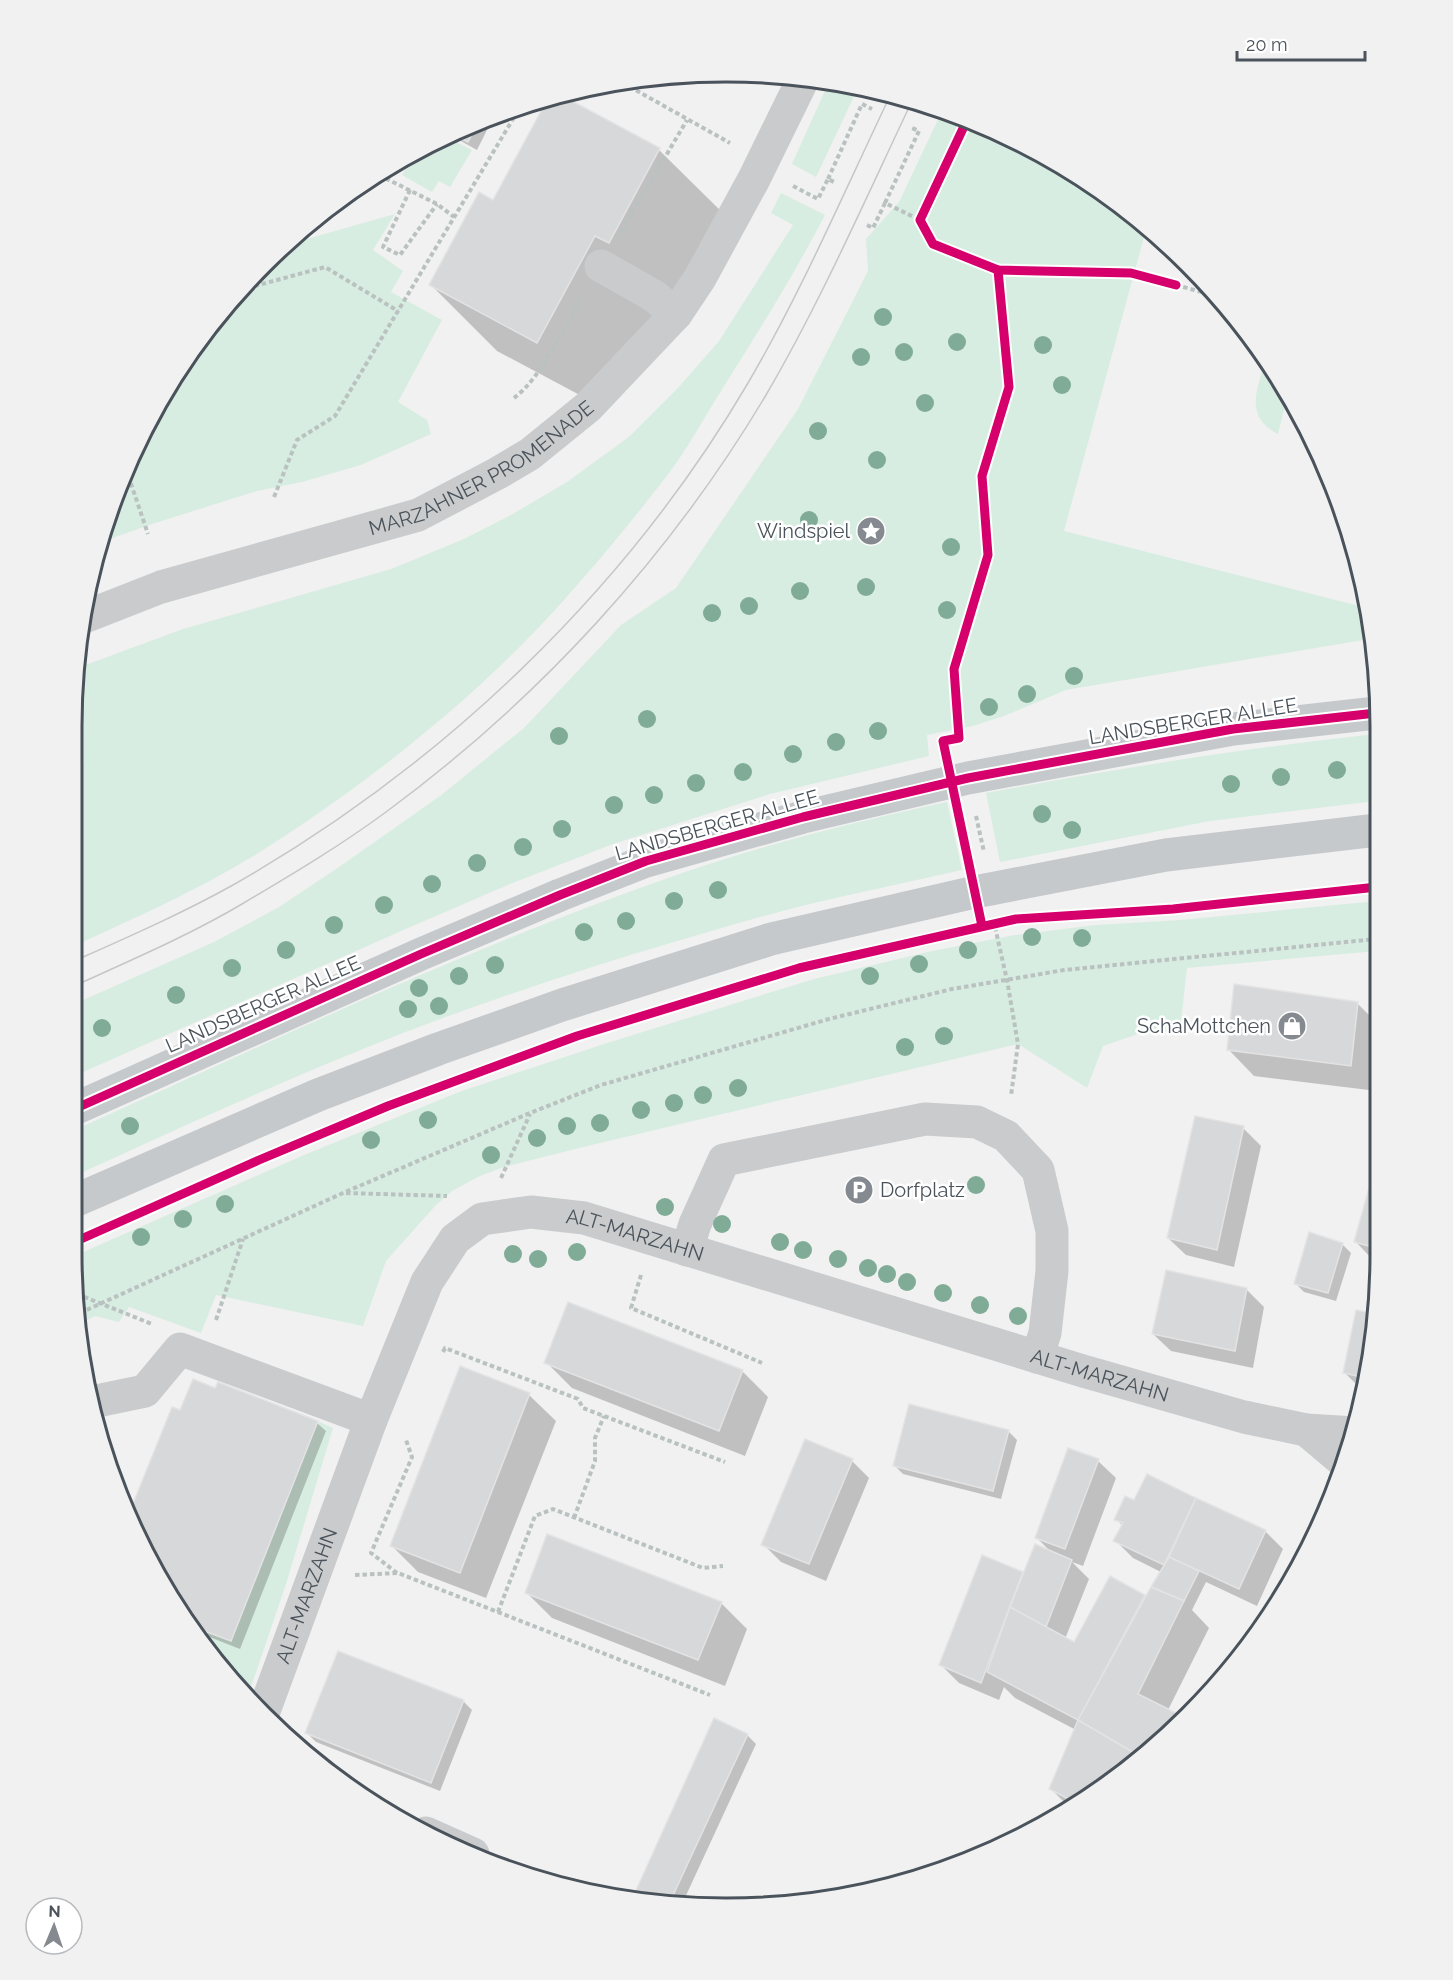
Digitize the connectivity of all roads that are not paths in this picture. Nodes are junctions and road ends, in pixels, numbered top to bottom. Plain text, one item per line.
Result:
1 (799, 87) edge
2 (601, 266) dead end
3 (676, 314) junction
4 (93, 614) edge
5 (1370, 714) edge
6 (1370, 831) edge
7 (82, 1106) edge
8 (82, 1198) edge
9 (687, 1250) junction
10 (1037, 1357) junction
11 (100, 1400) edge
12 (371, 1420) junction
13 (1306, 1430) junction
14 (1345, 1432) edge
15 (1337, 1456) edge
16 (267, 1704) edge

1 - 3 street, MARZAHNER PROMENADE
2 - 3 street
3 - 4 street, MARZAHNER PROMENADE
5 - 7 main road, LANDSBERGER ALLEE
6 - 8 main road
9 - 10 street, ALT-MARZAHN
9 - 10 street
9 - 12 street, ALT-MARZAHN
10 - 13 street, ALT-MARZAHN
11 - 12 street
12 - 16 street, ALT-MARZAHN
13 - 14 street, ALT-MARZAHN
13 - 15 street, ALT-MARZAHN

